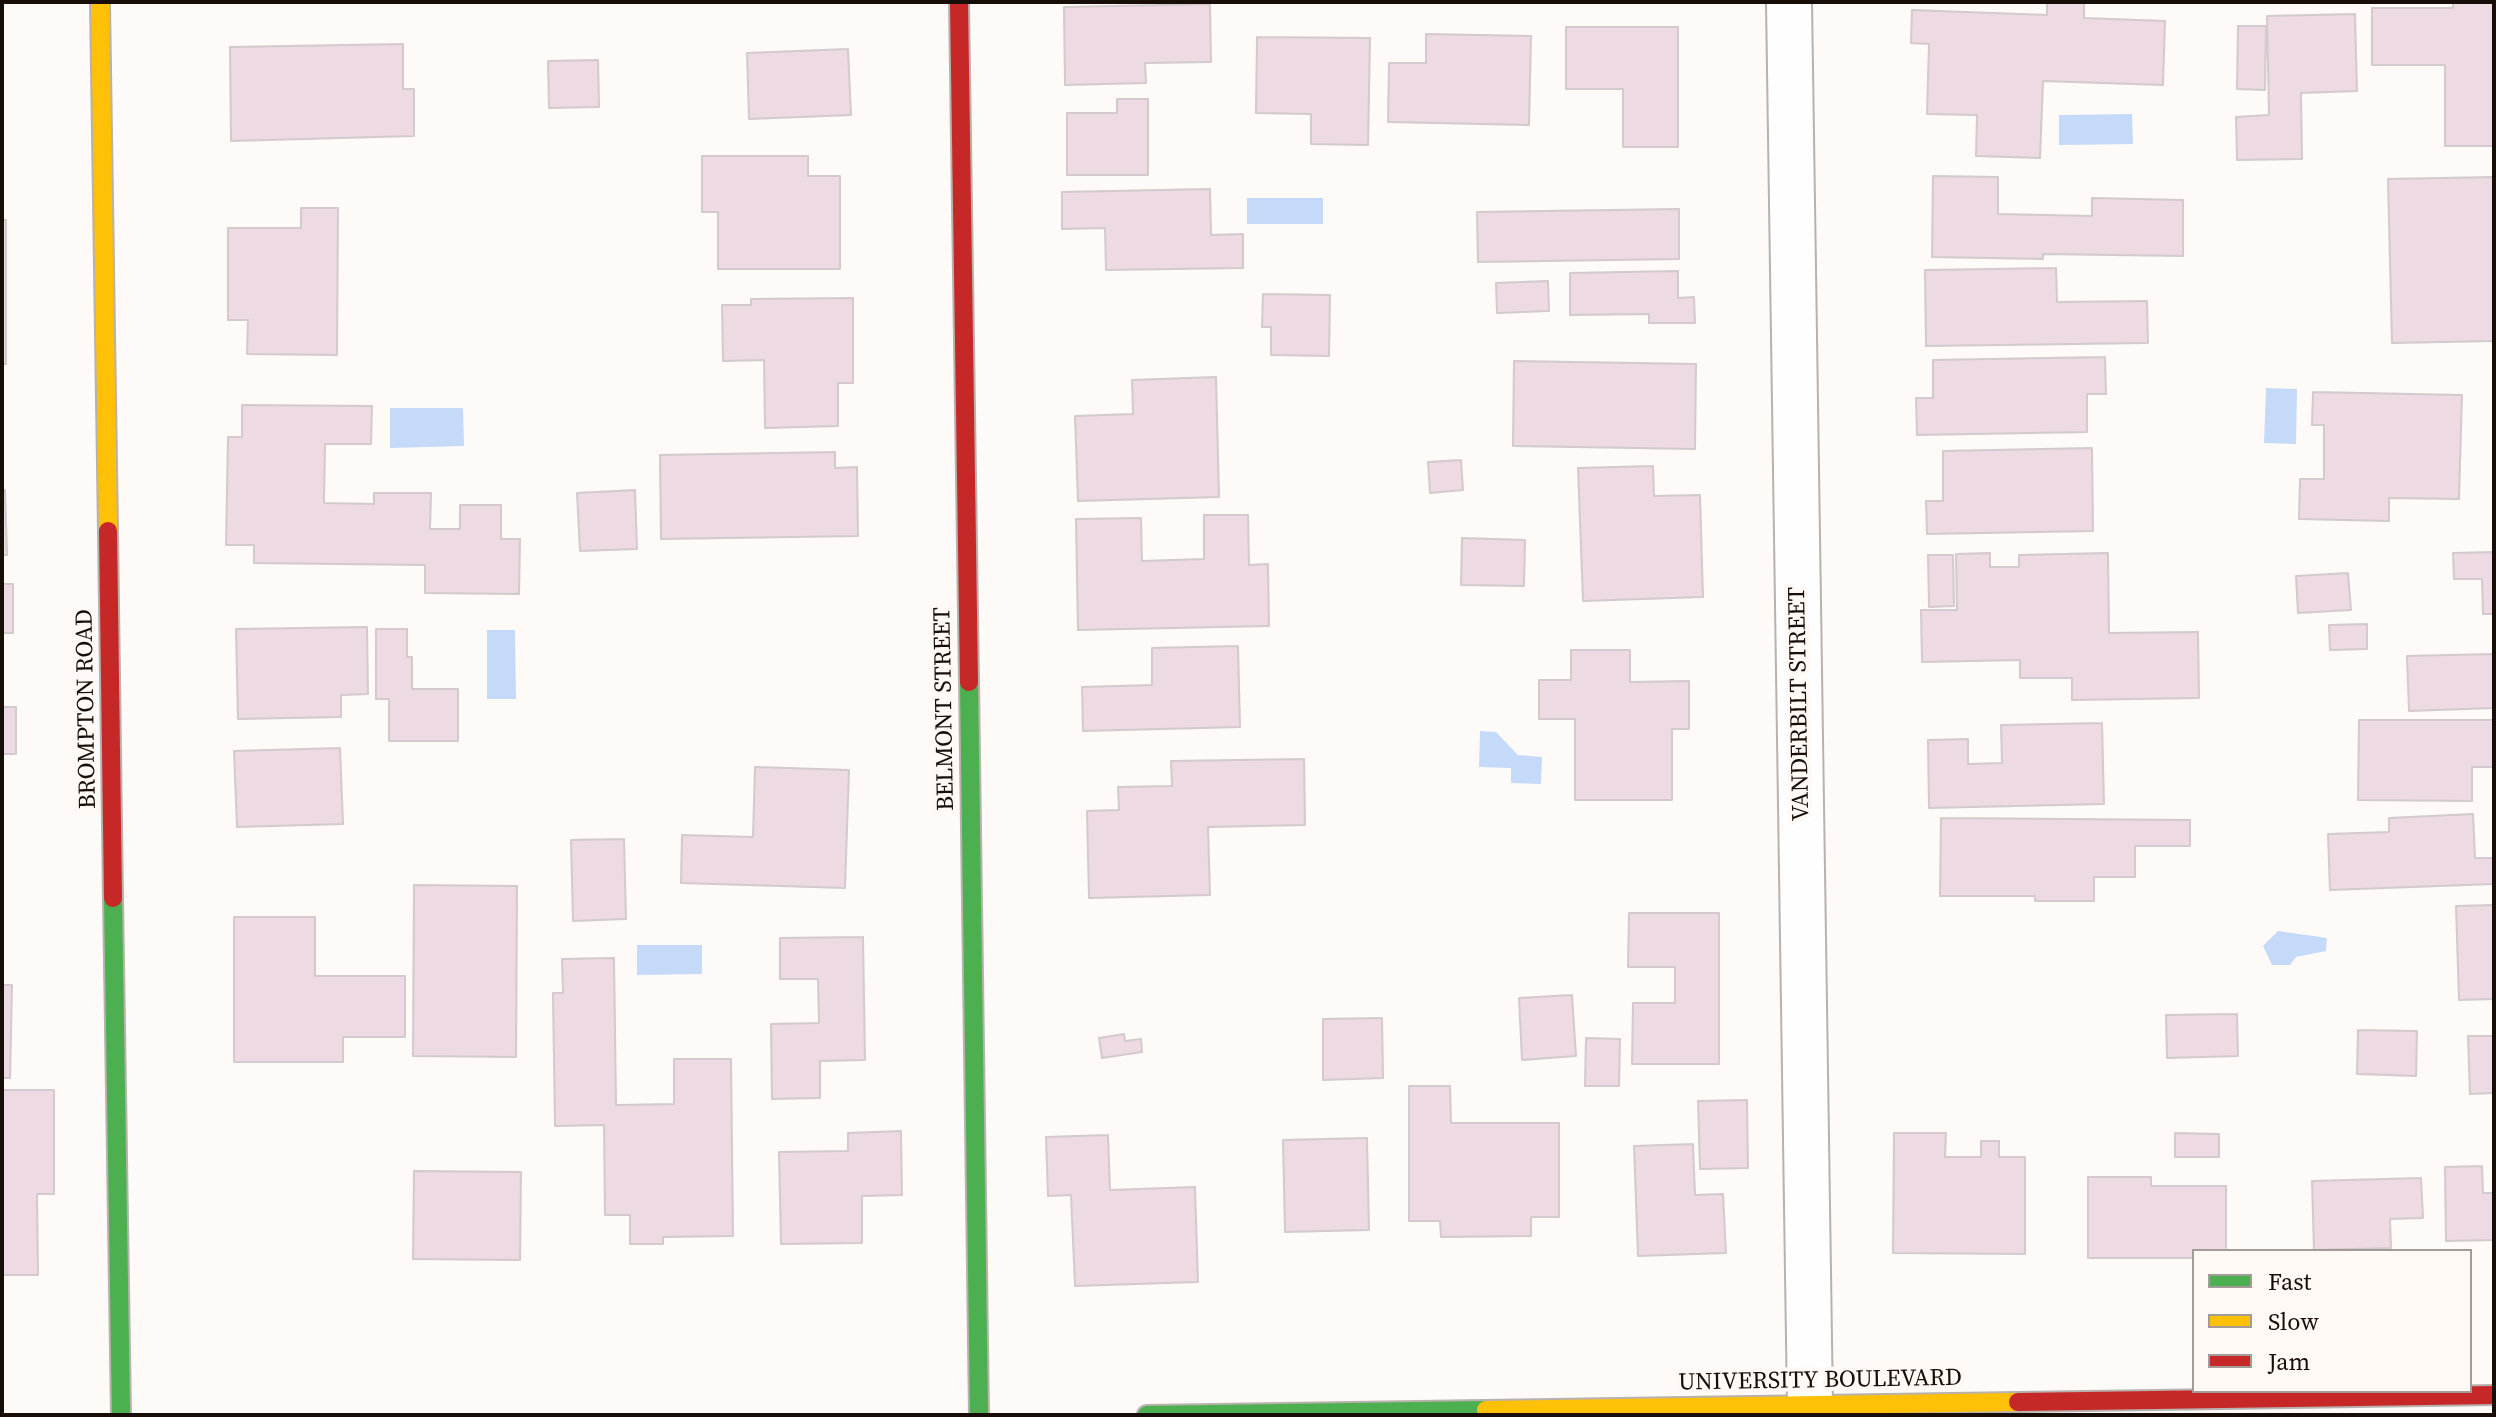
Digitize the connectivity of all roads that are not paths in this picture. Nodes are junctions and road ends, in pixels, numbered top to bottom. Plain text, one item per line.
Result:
1 (100, 2) edge
2 (959, 2) edge
3 (1789, 2) edge
4 (2494, 1395) edge
5 (1810, 1405) junction
6 (121, 1415) edge
7 (979, 1415) edge
8 (1147, 1415) edge

1 - 6 street, BROMPTON ROAD
2 - 7 street, BELMONT STREET
3 - 5 street, VANDERBILT STREET
4 - 5 street, UNIVERSITY BOULEVARD
5 - 8 street, UNIVERSITY BOULEVARD

